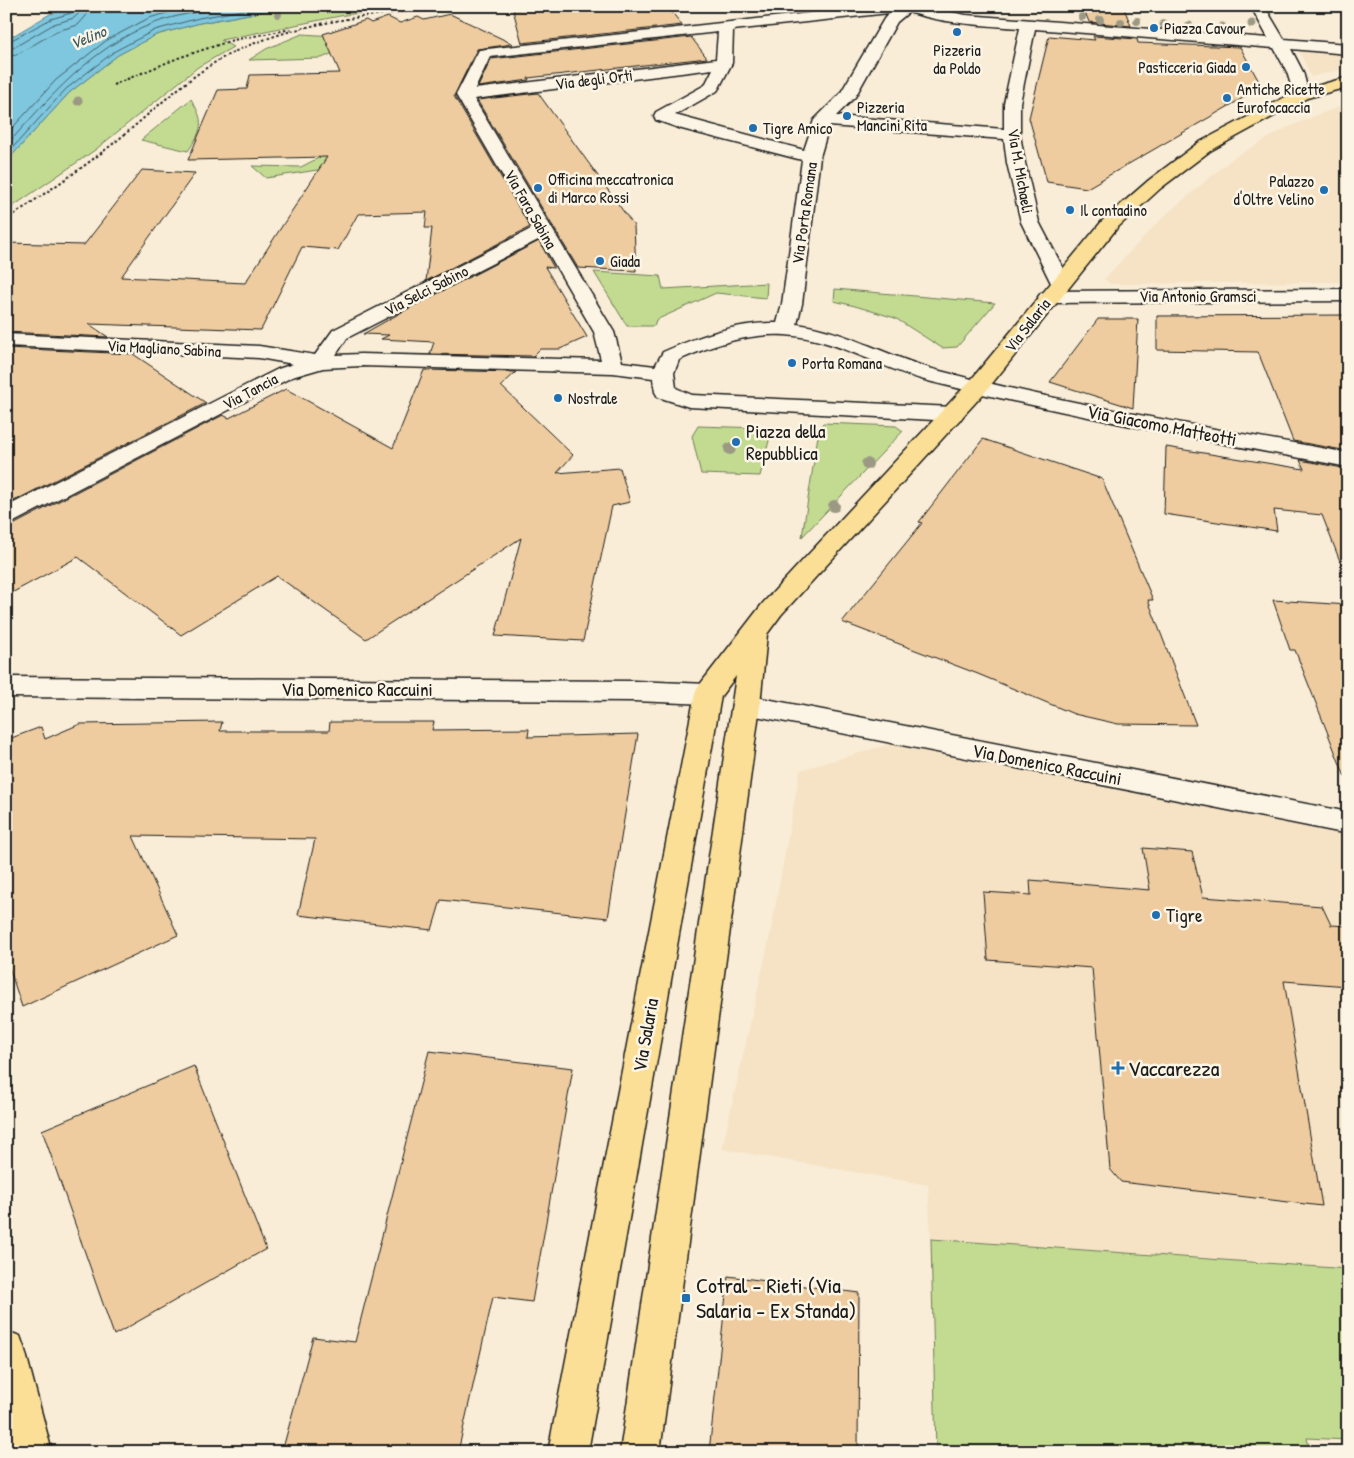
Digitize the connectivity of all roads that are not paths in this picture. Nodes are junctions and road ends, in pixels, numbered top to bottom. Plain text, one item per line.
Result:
1 (907, 6) edge
2 (1263, 6) edge
3 (1344, 6) edge
4 (1348, 8) edge
5 (1028, 24) junction
6 (726, 26) junction
7 (1279, 43) junction
8 (1348, 49) edge
9 (724, 63) junction
10 (1348, 82) edge
11 (464, 95) junction
12 (1301, 95) junction
13 (822, 120) junction
14 (1012, 135) junction
15 (811, 158) junction
16 (543, 230) junction
17 (1055, 290) junction
18 (1348, 296) edge
19 (786, 329) junction
20 (6, 340) edge
21 (321, 362) junction
22 (614, 367) junction
23 (663, 373) junction
24 (978, 386) junction
25 (953, 414) junction
26 (1348, 460) edge
27 (6, 517) edge
28 (754, 632) junction
29 (6, 687) edge
30 (708, 694) junction
31 (746, 705) junction
32 (1348, 824) edge
33 (6, 1350) edge
34 (32, 1452) edge
35 (568, 1452) edge
36 (640, 1452) edge

1 - 5 street
1 - 6 street
1 - 13 street
2 - 7 street
3 - 4 street
5 - 7 street
5 - 14 street, Via M. Michaeli
6 - 9 street
6 - 11 street
7 - 8 street
7 - 12 street
9 - 11 street, Via degli Orti
9 - 15 street
10 - 12 main road, Via Salaria
11 - 16 street, Via Fara Sabina
12 - 17 main road, Via Salaria
13 - 14 street
13 - 15 street, Via Porta Romana
14 - 17 street, Via M. Michaeli
15 - 19 street, Via Porta Romana
16 - 21 street, Via Selci Sabino
16 - 22 street, Via Fara Sabina
17 - 18 street, Via Antonio Gramsci
17 - 24 main road, Via Salaria
19 - 23 street
19 - 24 street
20 - 21 street, Via Magliano Sabina
21 - 22 street, Via Tancia
21 - 27 street, Via Tancia
22 - 23 street
23 - 25 street
24 - 25 main road, Via Salaria
24 - 26 street, Via Giacomo Matteotti
25 - 28 main road, Via Salaria
28 - 30 main road, Via Salaria
28 - 31 main road
29 - 30 street, Via Domenico Raccuini
30 - 35 main road, Via Salaria
31 - 32 street, Via Domenico Raccuini
31 - 36 main road
33 - 34 main road

